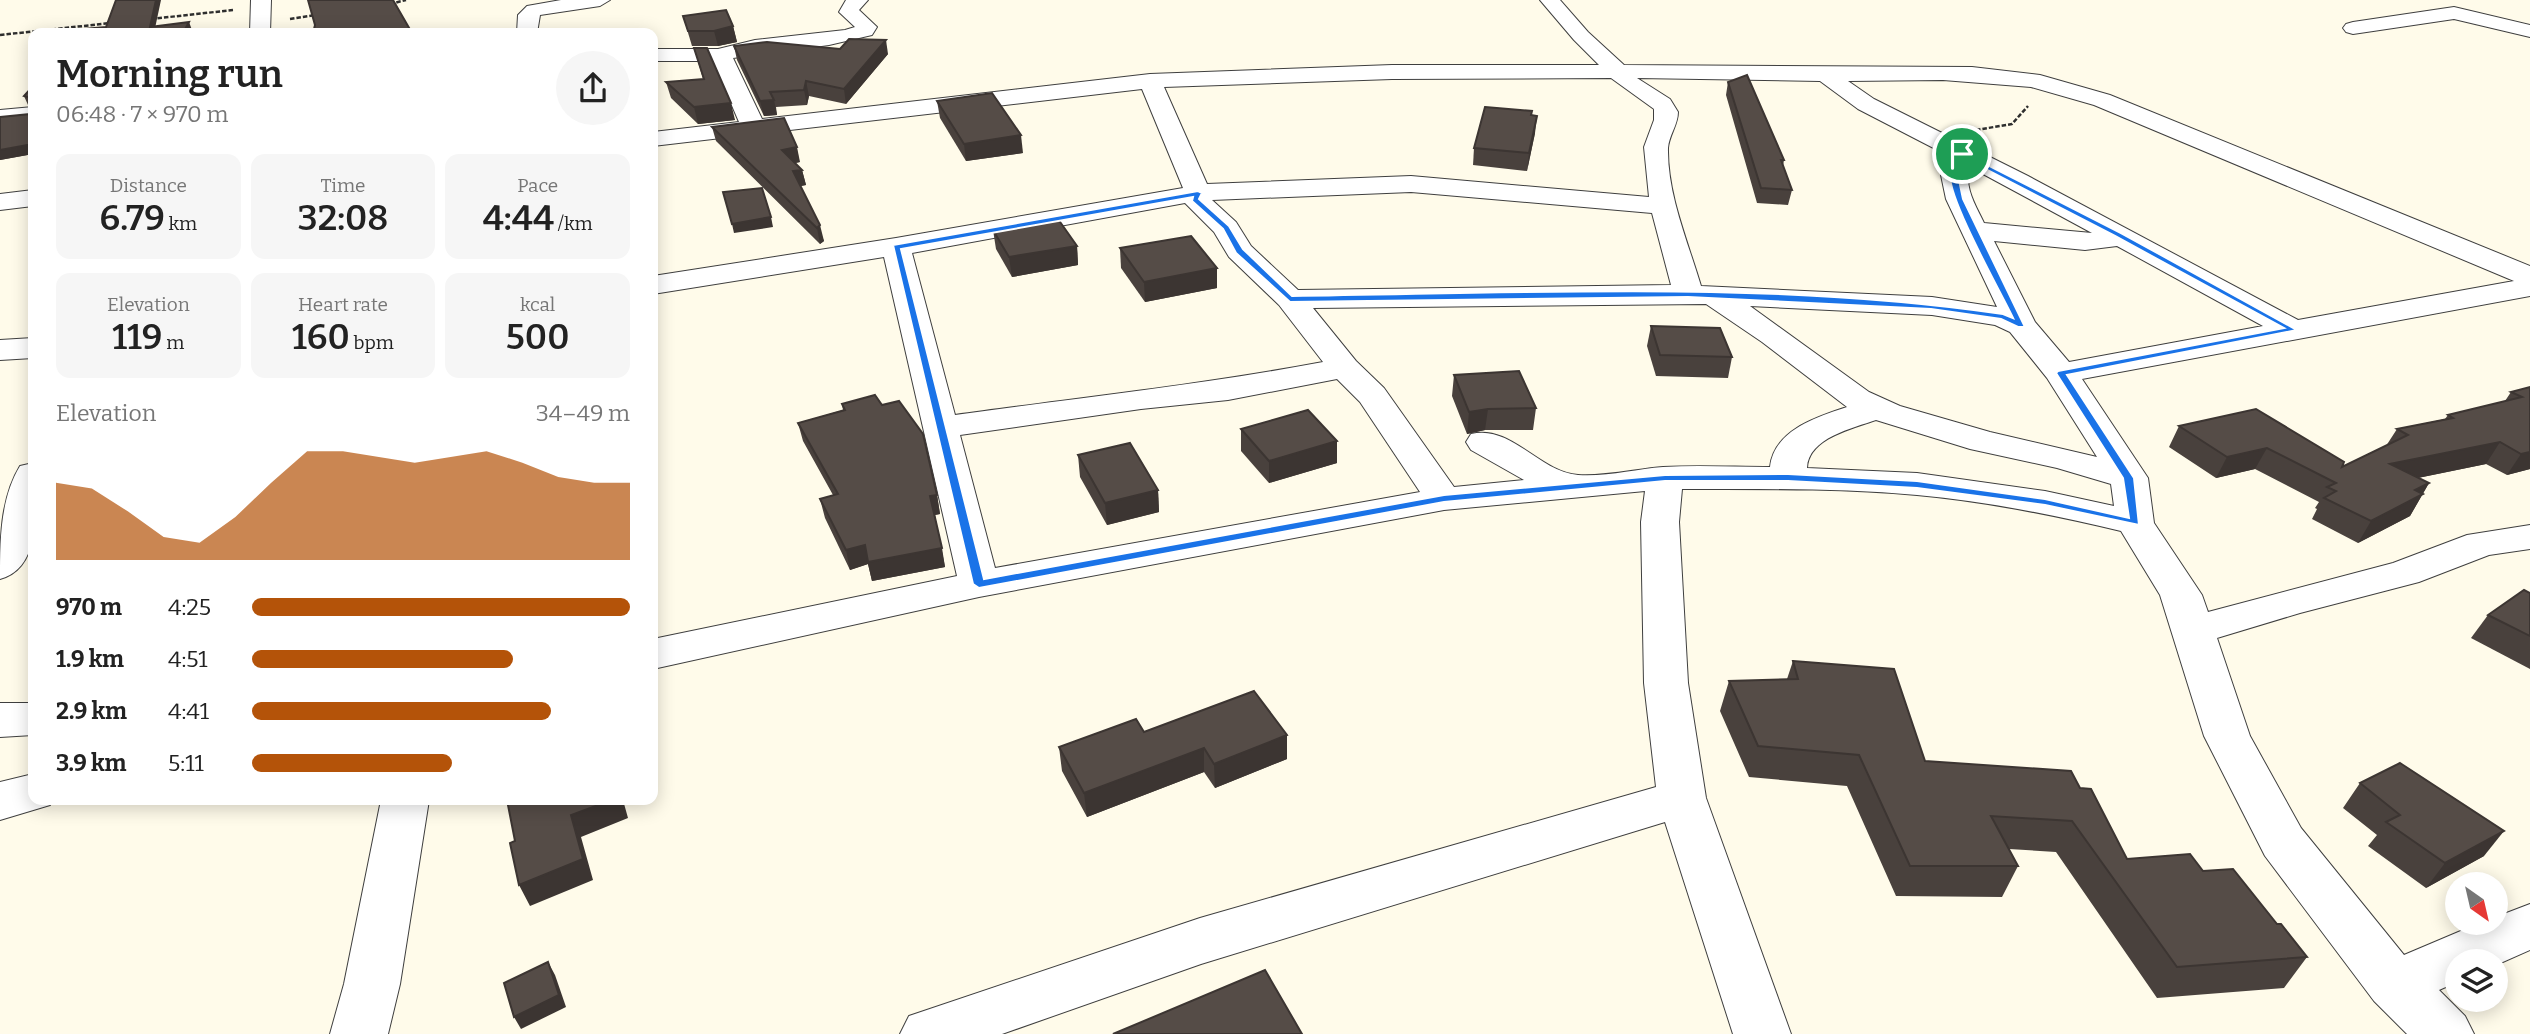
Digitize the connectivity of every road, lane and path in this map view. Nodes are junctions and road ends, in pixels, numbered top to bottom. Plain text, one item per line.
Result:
1 (406, 0) edge
2 (600, 0) edge
3 (858, 0) edge
4 (1549, 0) edge
5 (2427, 0) edge
6 (387, 4) edge
7 (528, 5) edge
8 (326, 14) edge
9 (2465, 14) junction
10 (261, 16) edge
11 (143, 20) edge
12 (118, 22) edge
13 (64, 28) edge
14 (527, 28) edge
15 (2353, 28) dead end
16 (28, 32) edge
17 (2530, 32) edge
18 (0, 35) edge
19 (658, 55) edge
20 (719, 55) junction
21 (1618, 71) junction
22 (1826, 75) junction
23 (1150, 82) junction
24 (2052, 84) junction
25 (28, 114) edge
26 (0, 117) edge
27 (754, 128) junction
28 (658, 138) edge
29 (1960, 153) junction
30 (1198, 193) junction
31 (28, 199) edge
32 (0, 202) edge
33 (1664, 206) junction
34 (1974, 230) junction
35 (2122, 237) junction
36 (896, 247) junction
37 (2530, 277) edge
38 (658, 284) edge
39 (2530, 287) edge
40 (1700, 295) junction
41 (1290, 299) junction
42 (2021, 325) junction
43 (2293, 330) junction
44 (28, 348) edge
45 (0, 350) edge
46 (1344, 368) junction
47 (2061, 373) junction
48 (1876, 408) junction
49 (941, 427) junction
50 (1484, 442) dead end
51 (1665, 478) junction
52 (1788, 478) junction
53 (2129, 478) junction
54 (1578, 486) junction
55 (28, 496) edge
56 (1444, 499) junction
57 (2135, 523) junction
58 (2530, 537) edge
59 (14, 556) edge
60 (2171, 578) junction
61 (979, 584) junction
62 (2269, 608) junction
63 (2193, 631) junction
64 (658, 653) edge
65 (28, 719) edge
66 (0, 720) edge
67 (1682, 798) junction
68 (404, 805) edge
69 (2530, 926) edge
70 (2394, 984) junction
71 (359, 1034) edge
72 (929, 1034) edge
73 (1762, 1034) edge
74 (2445, 1034) edge

1 - 6 path
2 - 7 street
3 - 20 street
4 - 21 street
5 - 9 street
7 - 14 street
8 - 10 path
9 - 15 street
9 - 17 street
10 - 11 path
12 - 13 path
16 - 18 path
19 - 20 street
20 - 27 street
21 - 22 street
21 - 23 street
21 - 33 street
22 - 24 street
22 - 29 street
23 - 27 street
23 - 30 street
24 - 29 path
24 - 37 street
25 - 26 street
27 - 28 street
29 - 34 street
29 - 35 street
30 - 33 street
30 - 36 street
30 - 41 street
31 - 32 street
33 - 40 street
34 - 35 street
34 - 42 street
35 - 43 street
36 - 38 street
36 - 49 street
39 - 43 street
40 - 41 street
40 - 42 street
40 - 48 street
41 - 46 street
42 - 47 street
43 - 47 street
44 - 45 street
46 - 49 street
46 - 56 street
47 - 53 street
48 - 52 street
48 - 53 street
49 - 61 street
50 - 54 street
51 - 52 street
51 - 54 street
51 - 67 street
52 - 57 street
53 - 57 street
54 - 56 street
55 - 59 street
56 - 61 street
57 - 60 street
58 - 62 street
60 - 62 street
60 - 63 street
61 - 64 street
62 - 63 street
63 - 70 street
65 - 66 street
67 - 72 street
67 - 73 street
68 - 71 street
69 - 70 street
70 - 74 street

